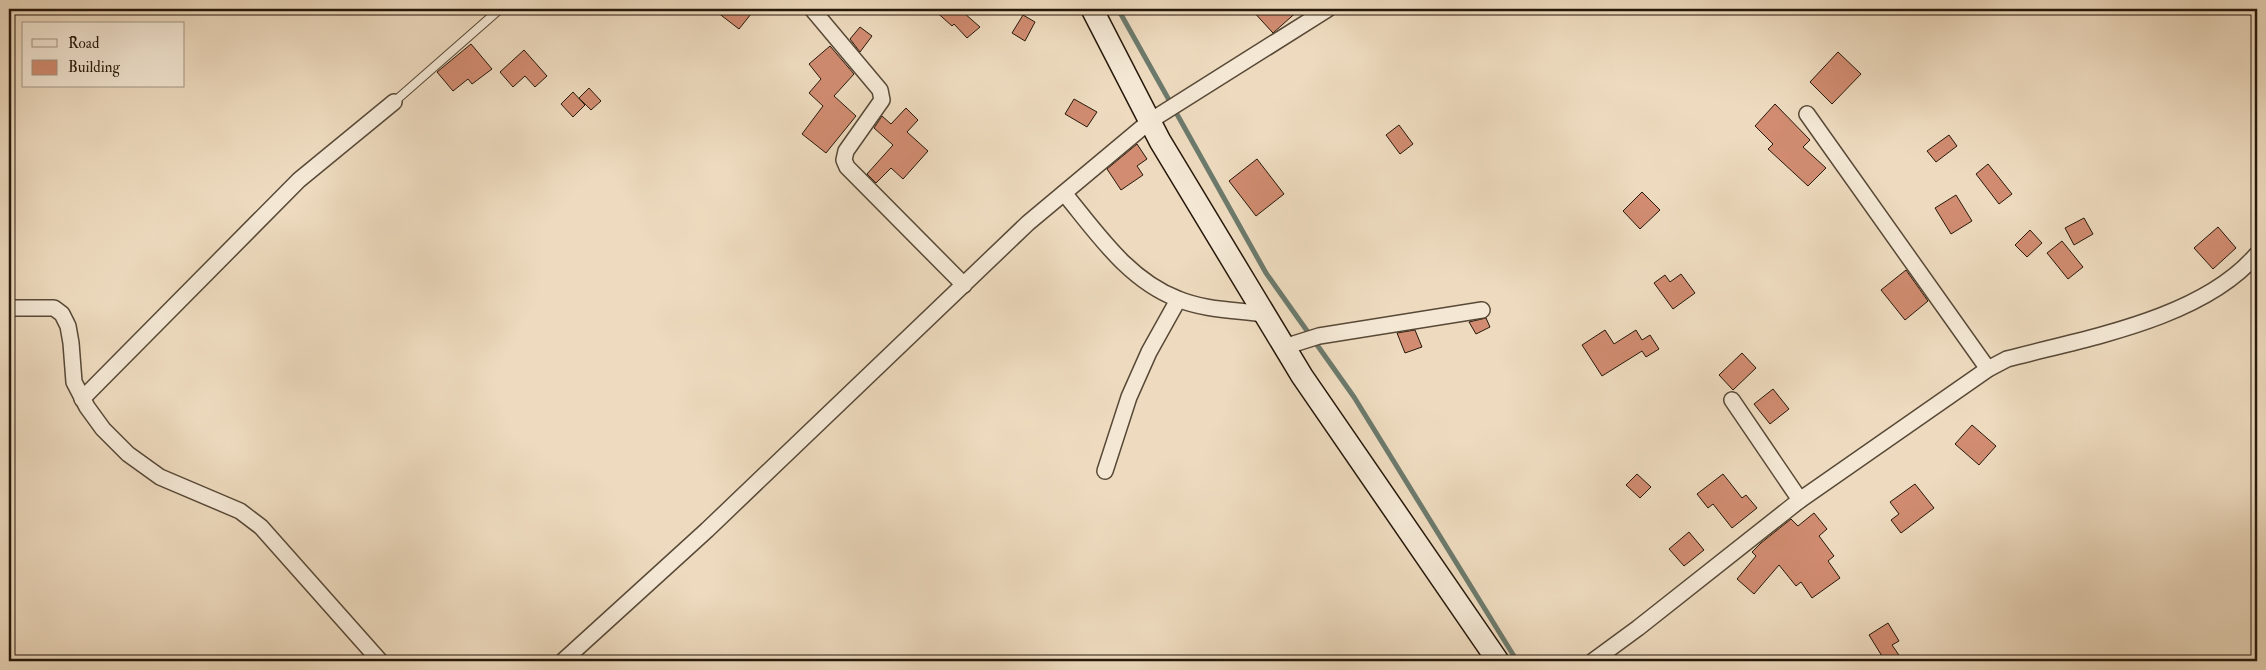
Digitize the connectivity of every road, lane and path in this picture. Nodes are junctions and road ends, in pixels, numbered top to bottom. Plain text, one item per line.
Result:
1 (500, 9) edge
2 (812, 9) edge
3 (1092, 9) edge
4 (1328, 9) edge
5 (394, 102) joint
6 (1807, 114) dead end
7 (1155, 118) junction
8 (1064, 194) junction
9 (2257, 254) edge
10 (964, 285) junction
11 (1178, 300) junction
12 (9, 308) edge
13 (1482, 310) dead end
14 (1264, 314) junction
15 (1287, 345) junction
16 (1988, 369) junction
17 (82, 399) junction
18 (1732, 400) dead end
19 (1105, 470) dead end
20 (1800, 500) junction
21 (380, 661) edge
22 (563, 661) edge
23 (1498, 661) edge
24 (1593, 661) edge

1 - 5 lane
2 - 10 street
3 - 7 street
4 - 7 street
5 - 17 street
6 - 16 street
7 - 8 street
7 - 14 street
8 - 10 street
8 - 11 street
9 - 16 street
10 - 22 street
11 - 14 street
11 - 19 street
12 - 17 street
13 - 15 street
14 - 15 street
15 - 23 street
16 - 20 street
17 - 21 street
18 - 20 street
20 - 24 street

